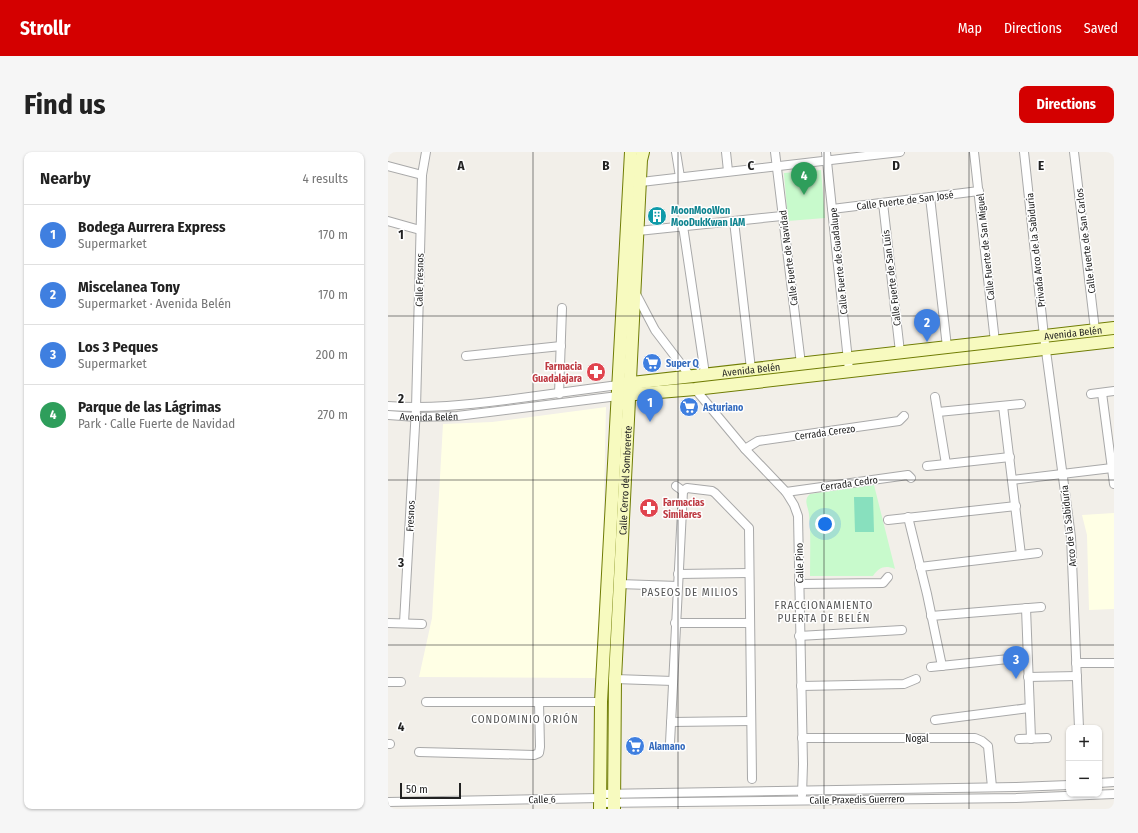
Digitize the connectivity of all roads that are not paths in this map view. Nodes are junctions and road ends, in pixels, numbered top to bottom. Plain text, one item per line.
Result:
1 (426, 152) edge
2 (631, 152) edge
3 (643, 152) edge
4 (676, 152) edge
5 (726, 152) edge
6 (775, 152) edge
7 (826, 152) edge
8 (900, 152) edge
9 (974, 152) edge
10 (1024, 152) edge
11 (1074, 152) edge
12 (877, 153) edge
13 (828, 161) junction
14 (388, 166) edge
15 (776, 166) junction
16 (728, 171) junction
17 (422, 175) junction
18 (680, 177) junction
19 (640, 182) junction
20 (979, 191) junction
21 (930, 197) junction
22 (882, 203) junction
23 (832, 209) junction
24 (782, 216) junction
25 (388, 221) edge
26 (734, 221) junction
27 (683, 226) junction
28 (420, 230) junction
29 (638, 231) junction
30 (634, 290) junction
31 (562, 308) dead end
32 (1114, 328) edge
33 (1095, 330) junction
34 (1044, 336) junction
35 (1114, 341) edge
36 (995, 342) junction
37 (561, 346) junction
38 (947, 347) junction
39 (1046, 348) junction
40 (900, 352) junction
41 (466, 356) dead end
42 (800, 364) junction
43 (848, 364) junction
44 (752, 370) junction
45 (705, 374) junction
46 (690, 376) junction
47 (630, 389) junction
48 (694, 389) junction
49 (618, 390) junction
50 (1114, 391) edge
51 (1102, 393) junction
52 (559, 394) junction
53 (1091, 394) dead end
54 (935, 397) dead end
55 (1021, 404) dead end
56 (388, 406) edge
57 (1003, 406) junction
58 (416, 408) junction
59 (938, 412) junction
60 (388, 415) edge
61 (904, 416) dead end
62 (416, 417) junction
63 (1111, 440) edge
64 (745, 449) junction
65 (1010, 457) junction
66 (946, 464) junction
67 (927, 466) dead end
68 (1112, 468) junction
69 (1062, 473) junction
70 (911, 478) dead end
71 (1012, 480) junction
72 (1114, 484) edge
73 (786, 492) junction
74 (1016, 506) junction
75 (908, 518) junction
76 (888, 520) dead end
77 (1038, 553) dead end
78 (1022, 555) junction
79 (920, 568) junction
80 (749, 573) junction
81 (678, 574) junction
82 (888, 577) dead end
83 (619, 584) junction
84 (799, 584) junction
85 (678, 586) junction
86 (1041, 607) dead end
87 (1026, 608) junction
88 (932, 616) junction
89 (388, 623) edge
90 (404, 623) junction
91 (676, 623) junction
92 (749, 623) junction
93 (422, 624) dead end
94 (902, 630) dead end
95 (799, 636) junction
96 (1027, 657) junction
97 (1114, 662) edge
98 (1076, 663) junction
99 (942, 666) junction
100 (931, 667) dead end
101 (1076, 676) junction
102 (1028, 677) junction
103 (615, 679) junction
104 (916, 679) dead end
105 (673, 681) junction
106 (388, 682) edge
107 (401, 682) dead end
108 (801, 686) junction
109 (426, 702) dead end
110 (539, 702) junction
111 (601, 702) junction
112 (1029, 708) junction
113 (935, 720) dead end
114 (751, 721) junction
115 (671, 722) junction
116 (1079, 725) edge
117 (802, 738) junction
118 (1047, 738) dead end
119 (1019, 739) dead end
120 (1031, 739) junction
121 (670, 743) dead end
122 (419, 752) dead end
123 (752, 780) dead end
124 (1114, 782) edge
125 (1102, 783) edge
126 (1066, 784) edge
127 (992, 787) junction
128 (802, 791) junction
129 (1102, 794) edge
130 (1114, 794) edge
131 (1066, 796) edge
132 (802, 800) junction
133 (600, 801) edge
134 (388, 802) edge
135 (614, 802) edge

1 - 17 street, Calle Fresnos
2 - 49 main road, Calle Cerro del Sombrerete
3 - 19 main road, Calle Cerro del Sombrerete
4 - 18 street
5 - 16 street
6 - 15 street, Calle Fuerte de Navidad
7 - 13 street, Calle Fuerte de Guadalupe
8 - 12 street
9 - 20 street, Calle Fuerte de San Miguel
10 - 34 street, Privada Arco de la Sabiduría
11 - 33 street, Calle Fuerte de San Carlos
12 - 13 street
13 - 15 street
13 - 23 street, Calle Fuerte de Guadalupe
14 - 17 street
15 - 16 street
15 - 24 street, Calle Fuerte de Navidad
16 - 18 street
17 - 28 street, Calle Fresnos
18 - 19 street
19 - 29 main road, Calle Cerro del Sombrerete
20 - 21 street, Calle Fuerte de San José
20 - 36 street, Calle Fuerte de San Miguel
21 - 22 street, Calle Fuerte de San José
21 - 38 street
22 - 23 street, Calle Fuerte de San José
22 - 40 street, Calle Fuerte de San Luís
23 - 43 street, Calle Fuerte de Guadalupe
24 - 26 street
24 - 42 street, Calle Fuerte de Navidad
25 - 28 street
26 - 27 street
26 - 44 street
27 - 29 street
27 - 45 street
28 - 58 street, Calle Fresnos
29 - 30 main road, Calle Cerro del Sombrerete
30 - 46 street
30 - 47 main road, Calle Cerro del Sombrerete
31 - 37 street
32 - 33 main road, Avenida Belén
33 - 34 main road, Avenida Belén
34 - 36 main road, Avenida Belén
34 - 39 street, Privada Arco de la Sabiduría
35 - 39 main road, Avenida Belén
36 - 38 main road, Avenida Belén
37 - 41 street
37 - 52 street
38 - 40 main road, Avenida Belén
39 - 43 main road, Avenida Belén
39 - 69 street, Arco de la Sabiduría
40 - 43 main road, Avenida Belén
42 - 43 main road, Avenida Belén
42 - 44 main road, Avenida Belén
43 - 48 main road, Avenida Belén
44 - 45 main road, Avenida Belén
45 - 46 main road, Avenida Belén
46 - 47 main road, Avenida Belén
47 - 48 main road, Avenida Belén
47 - 49 main road, Avenida Belén
47 - 83 main road, Calle Cerro del Sombrerete
48 - 64 street, Calle Pino
49 - 52 street, Avenida Belén
49 - 62 street, Avenida Belén
49 - 111 main road, Calle Cerro del Sombrerete
50 - 51 street
51 - 53 street
51 - 63 street
52 - 58 street, Avenida Belén
54 - 59 street
55 - 57 street
56 - 58 street, Avenida Belén
57 - 59 street
57 - 65 street
58 - 62 street, Fresnos
59 - 66 street
60 - 62 street, Avenida Belén
61 - 64 street, Cerrada Cerezo
62 - 90 street, Fresnos
63 - 68 street
64 - 73 street, Calle Pino
65 - 66 street
65 - 71 street
66 - 67 street
68 - 69 street
68 - 72 street
69 - 71 street
69 - 98 street, Arco de la Sabiduría
70 - 73 street, Cerrada Cedro
71 - 74 street
73 - 84 street, Calle Pino
74 - 75 street
74 - 78 street
75 - 76 street
75 - 79 street
77 - 78 street
78 - 79 street
79 - 88 street
80 - 81 street
80 - 81 street
80 - 92 street
81 - 85 street
82 - 84 street
83 - 85 street
83 - 103 main road, Calle Cerro del Sombrerete
84 - 95 street, Calle Pino
85 - 91 street
86 - 87 street
87 - 88 street
87 - 96 street
88 - 99 street
89 - 90 street
90 - 93 street
91 - 92 street
91 - 105 street
92 - 114 street
94 - 95 street
95 - 108 street, Calle Pino
96 - 99 street
96 - 102 street
97 - 98 street
98 - 101 street, Arco de la Sabiduría
99 - 100 street
101 - 102 street
101 - 116 street, Arco de la Sabiduría
102 - 112 street
103 - 105 street
103 - 135 main road, Calle Cerro del Sombrerete
104 - 108 street
105 - 115 street
106 - 107 street
108 - 117 street, Calle Pino
109 - 110 street
110 - 111 street
110 - 122 street
111 - 133 main road, Calle Cerro del Sombrerete
112 - 113 street
112 - 120 street
114 - 115 street
114 - 123 street
115 - 121 street
117 - 127 street, Nogal
117 - 128 street, Calle Pino
118 - 120 street
119 - 120 street
124 - 125 street
126 - 127 street, Calle Praxedis Guerrero
127 - 128 street, Calle Praxedis Guerrero
128 - 132 street, Calle Pino
128 - 135 street, Calle Praxedis Guerrero
129 - 130 street, Calle Praxedis Guerrero
131 - 132 street, Calle Praxedis Guerrero
132 - 135 street, Calle Praxedis Guerrero
133 - 134 street, Calle 6
133 - 135 street, Calle Praxedis Guerrero

